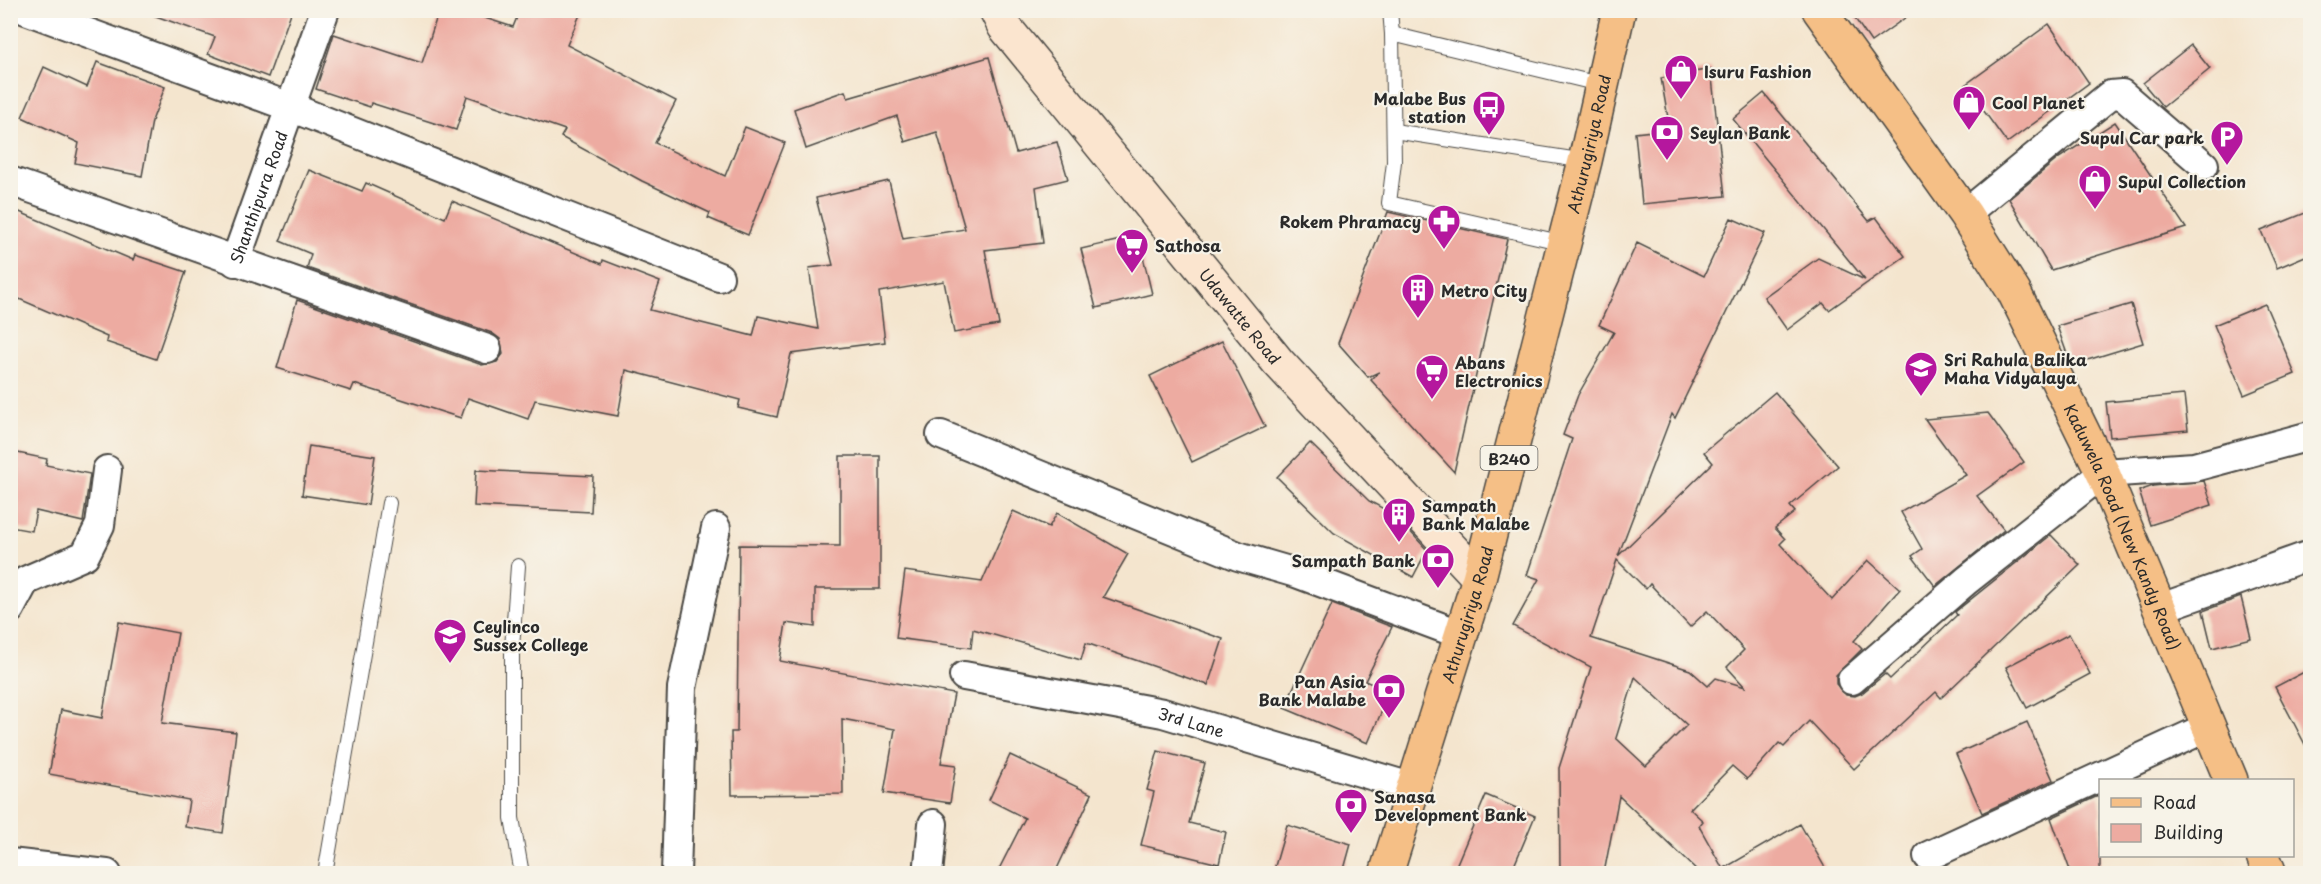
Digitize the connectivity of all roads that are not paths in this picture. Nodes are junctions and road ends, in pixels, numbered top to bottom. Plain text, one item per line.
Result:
1 (26, 10) edge
2 (325, 10) edge
3 (996, 10) edge
4 (1390, 10) edge
5 (1636, 10) edge
6 (1819, 10) edge
7 (1616, 24) edge
8 (1392, 34) junction
9 (1603, 85) junction
10 (290, 107) junction
11 (1394, 131) junction
12 (1585, 161) junction
13 (2204, 165) dead end
14 (10, 181) edge
15 (1965, 214) junction
16 (1564, 243) junction
17 (235, 262) junction
18 (719, 277) dead end
19 (487, 349) dead end
20 (940, 435) dead end
21 (2310, 436) edge
22 (107, 470) dead end
23 (2103, 473) junction
24 (389, 503) dead end
25 (716, 528) dead end
26 (2310, 555) edge
27 (518, 566) dead end
28 (1479, 578) junction
29 (2161, 608) junction
30 (10, 609) edge
31 (1462, 635) junction
32 (964, 676) dead end
33 (1852, 680) dead end
34 (2210, 726) junction
35 (2231, 779) edge
36 (1414, 788) junction
37 (933, 824) dead end
38 (1928, 856) dead end
39 (2264, 857) edge
40 (10, 863) edge
41 (39, 869) edge
42 (107, 873) edge
43 (325, 873) edge
44 (522, 873) edge
45 (676, 873) edge
46 (928, 873) edge
47 (1386, 873) edge
48 (2270, 873) edge

1 - 10 street
2 - 10 street, Shanthipura Road
3 - 28 street, Udawatte Road
4 - 8 lane
5 - 7 main road, Athurugiriya Road / B240
6 - 15 main road, Kaduwela Road (New Kandy Road)
7 - 9 main road, Athurugiriya Road / B240
8 - 9 lane
8 - 11 lane
9 - 12 main road, Athurugiriya Road / B240
10 - 17 street, Shanthipura Road
10 - 18 street
11 - 12 lane
11 - 16 lane
12 - 16 main road, Athurugiriya Road / B240
13 - 15 street
14 - 17 street, Shanthipura Road
15 - 23 main road, Kaduwela Road (New Kandy Road)
16 - 28 main road, Athurugiriya Road / B240
17 - 19 street
20 - 31 street
21 - 23 street
22 - 30 street
23 - 29 main road, Kaduwela Road (New Kandy Road)
23 - 33 street
24 - 43 lane
25 - 45 street
26 - 29 street
27 - 44 lane
28 - 31 main road, Athurugiriya Road / B240
29 - 34 main road, Kaduwela Road (New Kandy Road)
31 - 36 main road, Athurugiriya Road / B240
32 - 36 street, 3rd Lane
34 - 35 main road, Kaduwela Road (New Kandy Road)
34 - 38 street
36 - 47 main road, Athurugiriya Road / B240
37 - 46 street
39 - 48 main road
40 - 41 street
41 - 42 street

